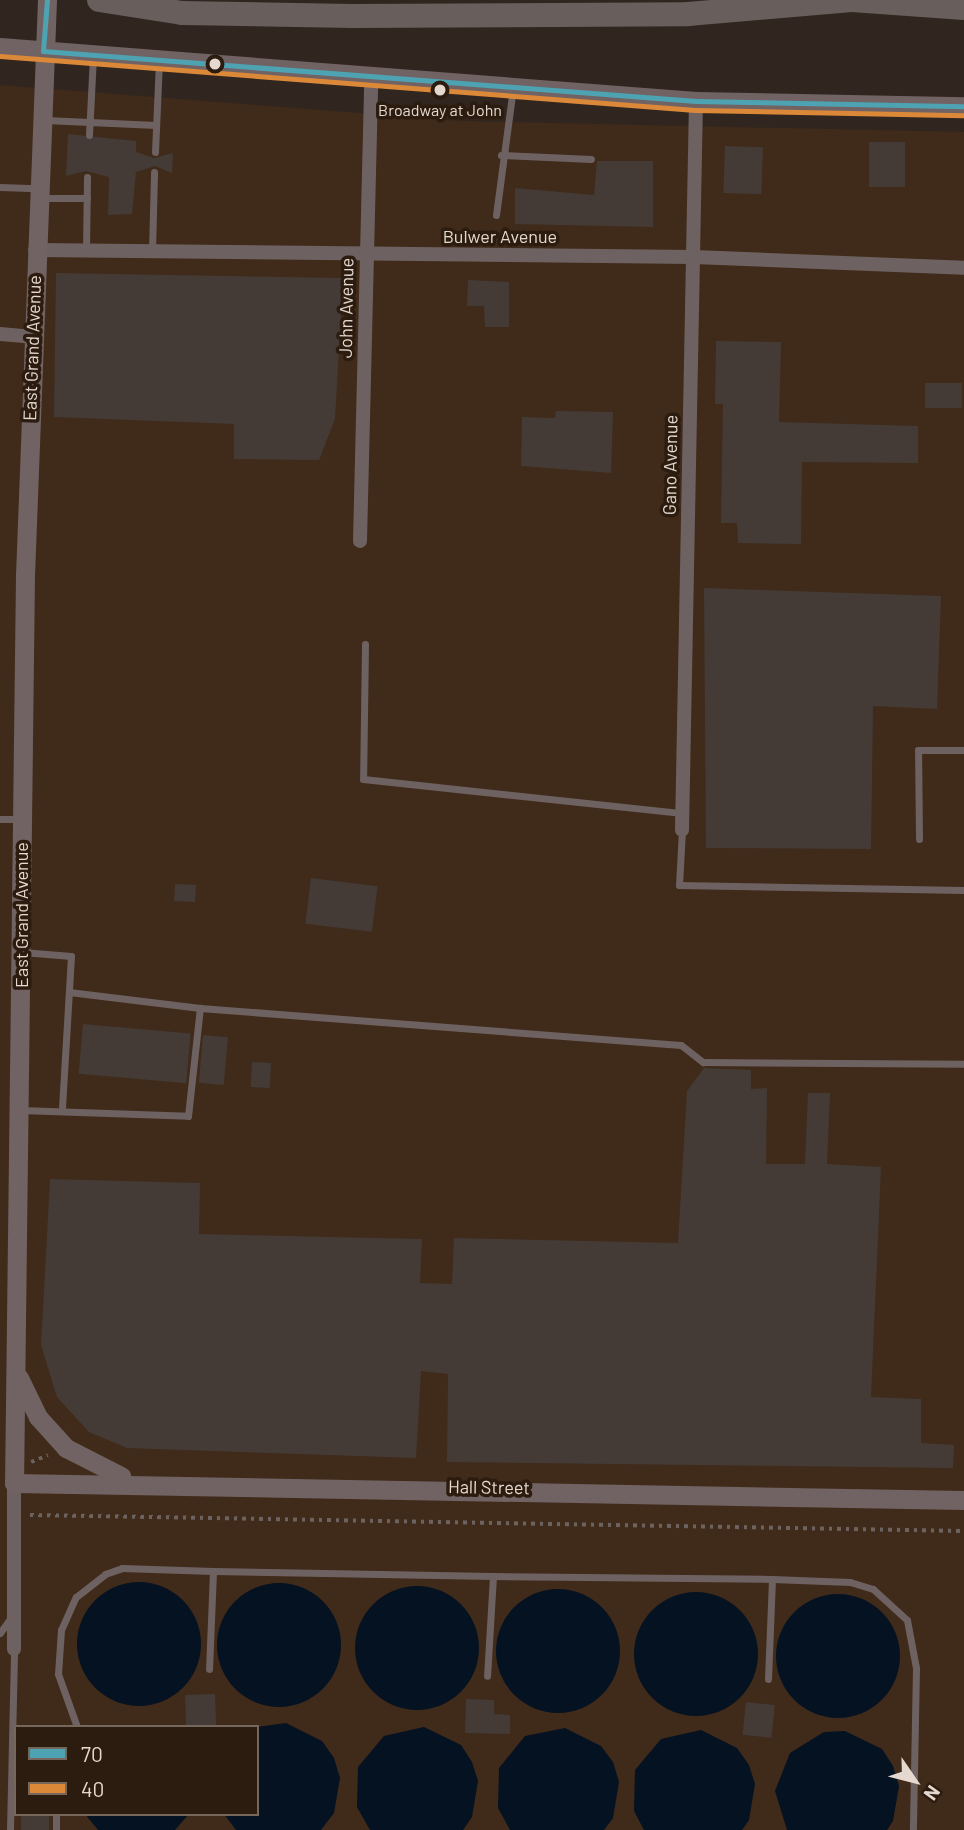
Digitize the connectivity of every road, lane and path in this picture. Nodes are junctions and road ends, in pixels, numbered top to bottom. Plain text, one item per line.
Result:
1 (47, 0) edge
2 (99, 0) edge
3 (851, 0) edge
4 (964, 8) edge
5 (0, 47) edge
6 (43, 51) junction
7 (93, 54) junction
8 (159, 59) junction
9 (370, 76) junction
10 (513, 87) junction
11 (696, 101) junction
12 (964, 106) edge
13 (39, 120) junction
14 (90, 122) junction
15 (156, 125) junction
16 (89, 135) dead end
17 (155, 152) dead end
18 (501, 155) junction
19 (591, 159) dead end
20 (155, 172) dead end
21 (87, 177) dead end
22 (0, 187) edge
23 (36, 193) junction
24 (87, 198) junction
25 (496, 215) dead end
26 (35, 250) junction
27 (86, 250) junction
28 (152, 251) junction
29 (367, 254) junction
30 (694, 257) junction
31 (964, 268) edge
32 (0, 334) edge
33 (33, 337) junction
34 (360, 541) dead end
35 (365, 644) dead end
36 (964, 750) edge
37 (683, 813) junction
38 (0, 819) edge
39 (22, 819) junction
40 (682, 830) joint
41 (919, 838) dead end
42 (964, 890) edge
43 (21, 952) junction
44 (69, 992) junction
45 (200, 1008) junction
46 (964, 1064) edge
47 (62, 1107) junction
48 (20, 1110) junction
49 (17, 1373) junction
50 (52, 1451) dead end
51 (31, 1462) dead end
52 (135, 1481) junction
53 (14, 1483) junction
54 (964, 1500) edge
55 (39, 1515) dead end
56 (964, 1531) edge
57 (213, 1571) junction
58 (493, 1576) junction
59 (772, 1579) junction
60 (13, 1613) junction
61 (0, 1633) edge
62 (14, 1649) joint
63 (209, 1669) dead end
64 (487, 1676) dead end
65 (768, 1679) dead end
66 (76, 1725) edge
67 (10, 1830) edge
68 (913, 1830) edge

1 - 6 main road, East Grand Avenue
2 - 3 highway
3 - 4 highway
5 - 6 main road
6 - 7 main road
6 - 13 main road, East Grand Avenue
7 - 8 main road
7 - 14 lane
8 - 9 main road
8 - 15 lane
9 - 10 main road
9 - 29 street, John Avenue
10 - 11 main road
10 - 18 lane
11 - 12 main road
11 - 30 street, Gano Avenue
13 - 14 lane
13 - 23 main road, East Grand Avenue
14 - 15 lane
14 - 16 lane
15 - 17 lane
18 - 19 lane
18 - 25 lane
20 - 28 lane
21 - 24 lane
22 - 23 lane
23 - 24 lane
23 - 26 main road, East Grand Avenue
24 - 27 lane
26 - 27 street, Bulwer Avenue
26 - 33 main road, East Grand Avenue
27 - 28 street, Bulwer Avenue
28 - 29 street, Bulwer Avenue
29 - 30 street, Bulwer Avenue
29 - 34 street, John Avenue
30 - 31 street, Bulwer Avenue
30 - 37 street, Gano Avenue
32 - 33 street
33 - 39 main road, East Grand Avenue
35 - 37 lane
36 - 41 lane
37 - 40 street, Gano Avenue
38 - 39 lane
39 - 43 main road, East Grand Avenue
40 - 42 lane
43 - 44 lane
43 - 48 main road, East Grand Avenue
44 - 45 lane
44 - 47 lane
45 - 46 lane
45 - 47 lane
47 - 48 lane
48 - 49 main road, East Grand Avenue
49 - 52 main road
49 - 53 main road, East Grand Avenue
50 - 51 path
52 - 53 main road, Hall Street
52 - 54 main road, Hall Street
53 - 60 street, East Grand Avenue
55 - 56 path
57 - 58 lane
57 - 63 lane
57 - 66 lane
58 - 59 lane
58 - 64 lane
59 - 65 lane
59 - 68 lane
60 - 61 lane
60 - 62 street, East Grand Avenue
62 - 67 lane, East Grand Avenue

